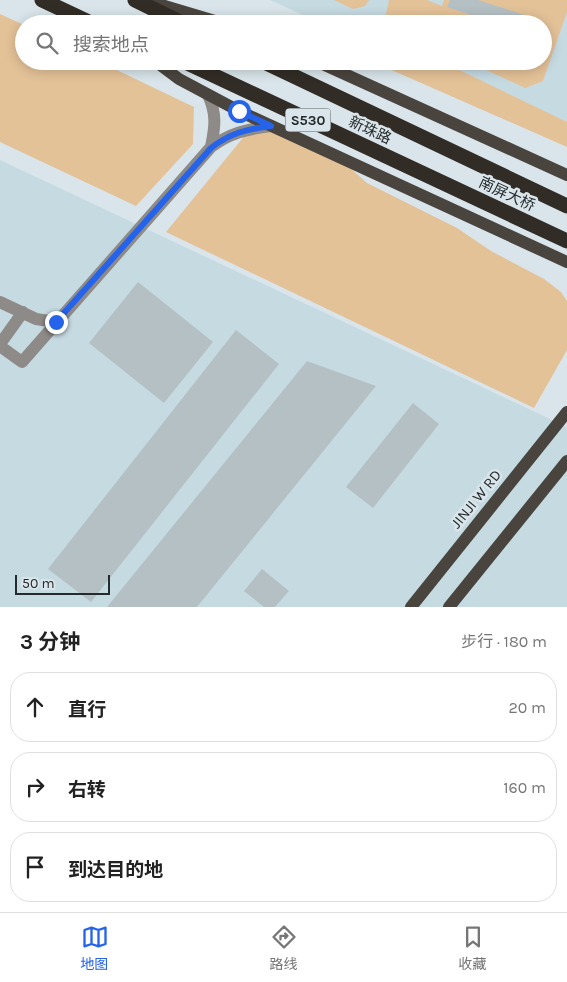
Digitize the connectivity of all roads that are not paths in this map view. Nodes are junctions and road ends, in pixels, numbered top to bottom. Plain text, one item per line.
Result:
1 (42, 0) edge
2 (135, 0) edge
3 (144, 0) edge
4 (74, 15) edge
5 (166, 15) edge
6 (195, 15) edge
7 (168, 70) edge
8 (202, 70) edge
9 (281, 70) edge
10 (336, 70) edge
11 (208, 94) junction
12 (271, 126) junction
13 (211, 148) junction
14 (449, 150) joint
15 (567, 175) edge
16 (433, 179) joint
17 (567, 206) edge
18 (567, 241) edge
19 (567, 262) edge
20 (0, 302) edge
21 (23, 312) junction
22 (56, 322) junction
23 (0, 345) edge
24 (567, 412) edge
25 (567, 461) edge
26 (411, 607) edge
27 (449, 607) edge

1 - 4 highway
2 - 5 highway
3 - 6 main road
7 - 11 main road
8 - 16 highway, 新珠路 / S530
9 - 14 highway, 新珠路 / S530
10 - 15 main road
11 - 12 main road
11 - 13 lane
12 - 13 lane
12 - 19 main road
13 - 22 lane
14 - 17 highway, 南屏大桥 / S530
16 - 18 highway, 南屏大桥 / S530
20 - 21 lane
21 - 22 lane
21 - 23 lane
22 - 23 lane
24 - 26 main road, JINJI W RD
25 - 27 main road

